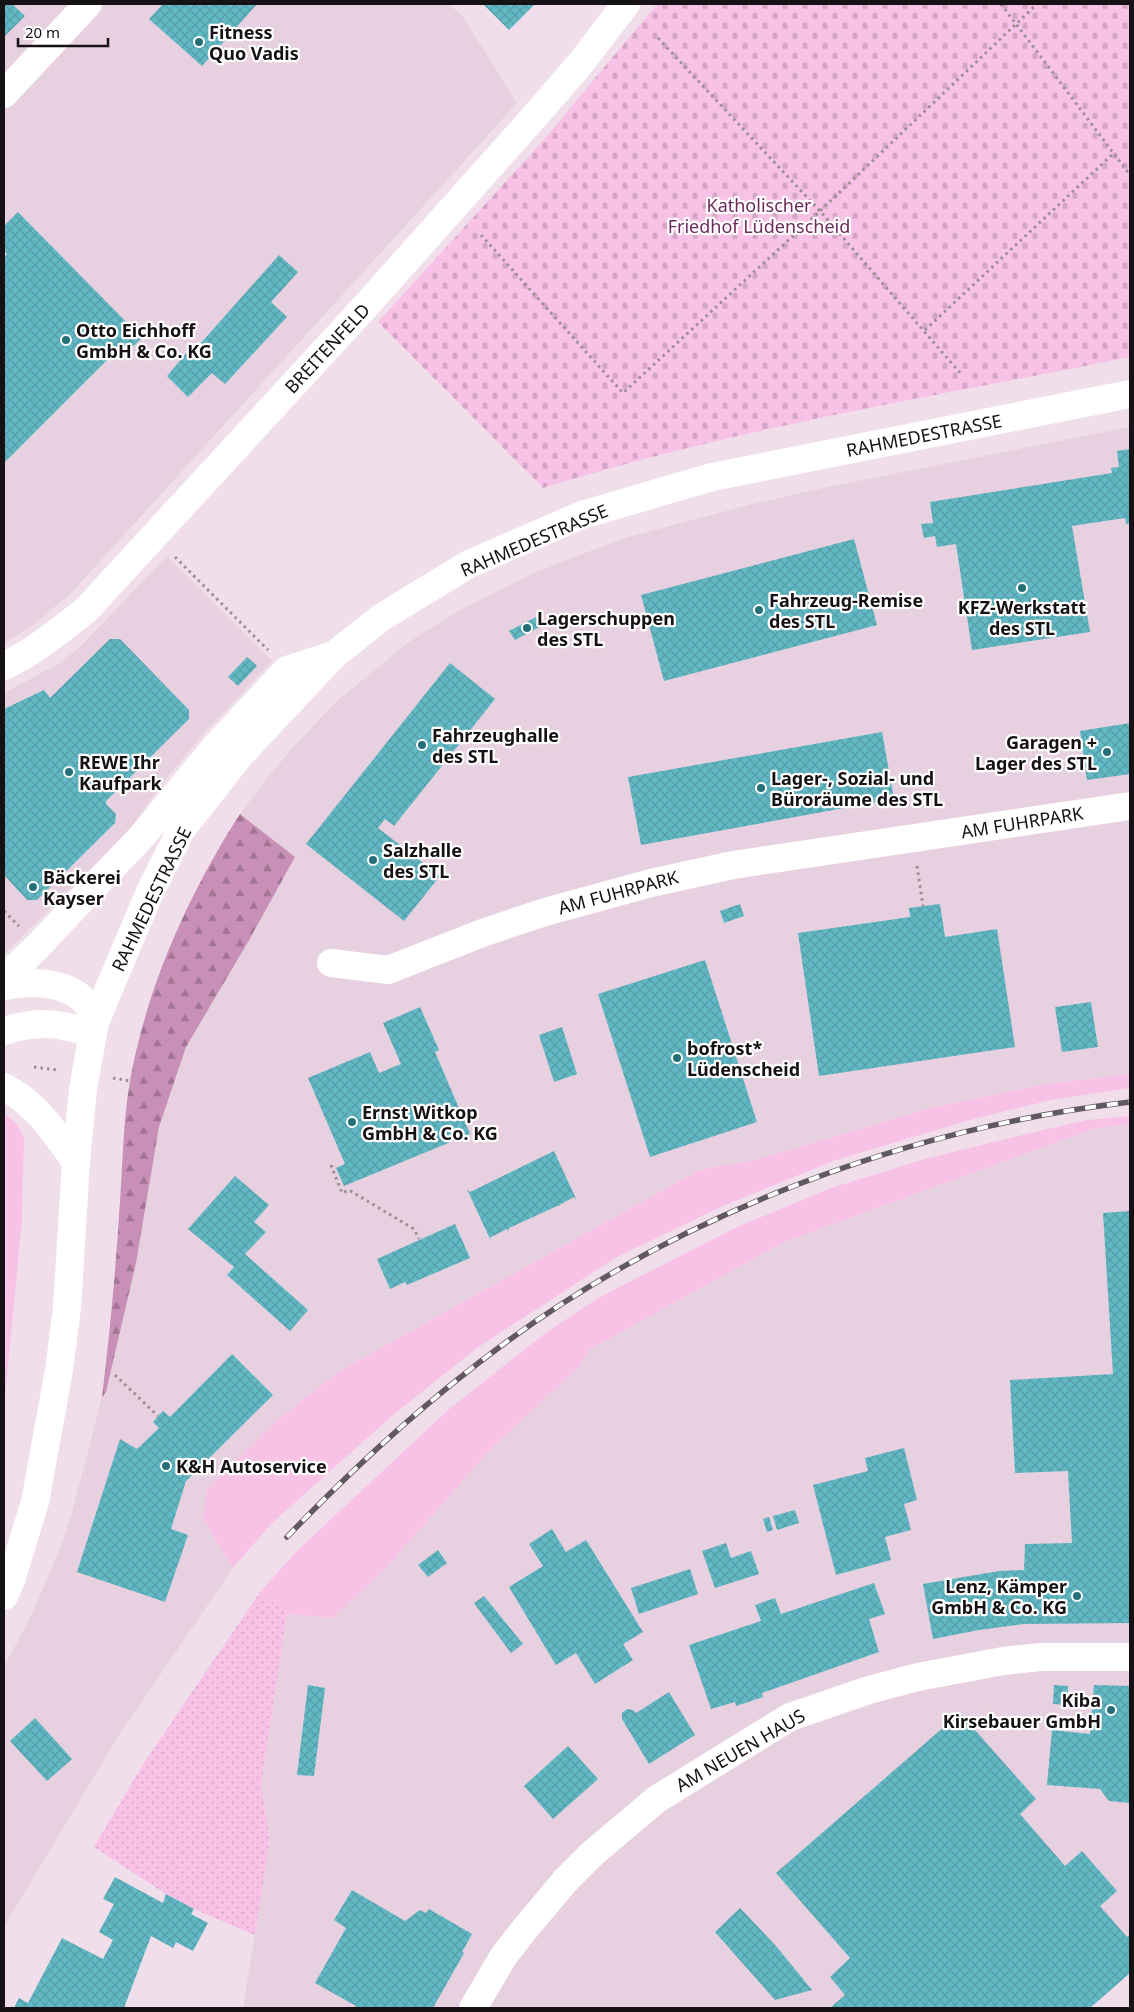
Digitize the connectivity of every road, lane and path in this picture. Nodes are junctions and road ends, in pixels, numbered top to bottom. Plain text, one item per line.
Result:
1 (88, 4) edge
2 (626, 4) edge
3 (1001, 4) edge
4 (1037, 4) edge
5 (1017, 24) junction
6 (658, 38) dead end
7 (4, 94) edge
8 (1114, 153) junction
9 (1130, 175) edge
10 (820, 211) junction
11 (481, 235) dead end
12 (925, 330) junction
13 (961, 374) dead end
14 (1130, 394) edge
15 (153, 536) junction
16 (334, 655) junction
17 (4, 666) edge
18 (287, 670) junction
19 (1130, 806) edge
20 (913, 838) junction
21 (923, 906) dead end
22 (4, 910) edge
23 (12, 918) dead end
24 (331, 963) dead end
25 (4, 979) edge
26 (4, 986) edge
27 (93, 1028) junction
28 (4, 1032) edge
29 (4, 1087) edge
30 (76, 1162) junction
31 (330, 1164) dead end
32 (419, 1239) dead end
33 (115, 1375) dead end
34 (158, 1416) dead end
35 (4, 1596) edge
36 (1130, 1657) edge
37 (473, 2008) edge

1 - 7 main road
2 - 15 main road, BREITENFELD
3 - 5 path
4 - 5 path
5 - 8 path
5 - 10 path
6 - 10 path
8 - 9 path
8 - 12 path
10 - 11 path
10 - 12 path
12 - 13 path
14 - 16 main road, RAHMEDESTRASSE
15 - 17 main road, BREITENFELD
15 - 18 path
16 - 18 main road
16 - 27 main road, RAHMEDESTRASSE
18 - 25 main road
19 - 20 main road, AM FUHRPARK
20 - 21 path
20 - 24 main road, AM FUHRPARK
22 - 23 path
26 - 27 main road
27 - 28 main road
27 - 30 main road, RAHMEDESTRASSE
29 - 30 main road
30 - 35 main road, RAHMEDESTRASSE
31 - 32 path
33 - 34 path
36 - 37 main road, AM NEUEN HAUS

